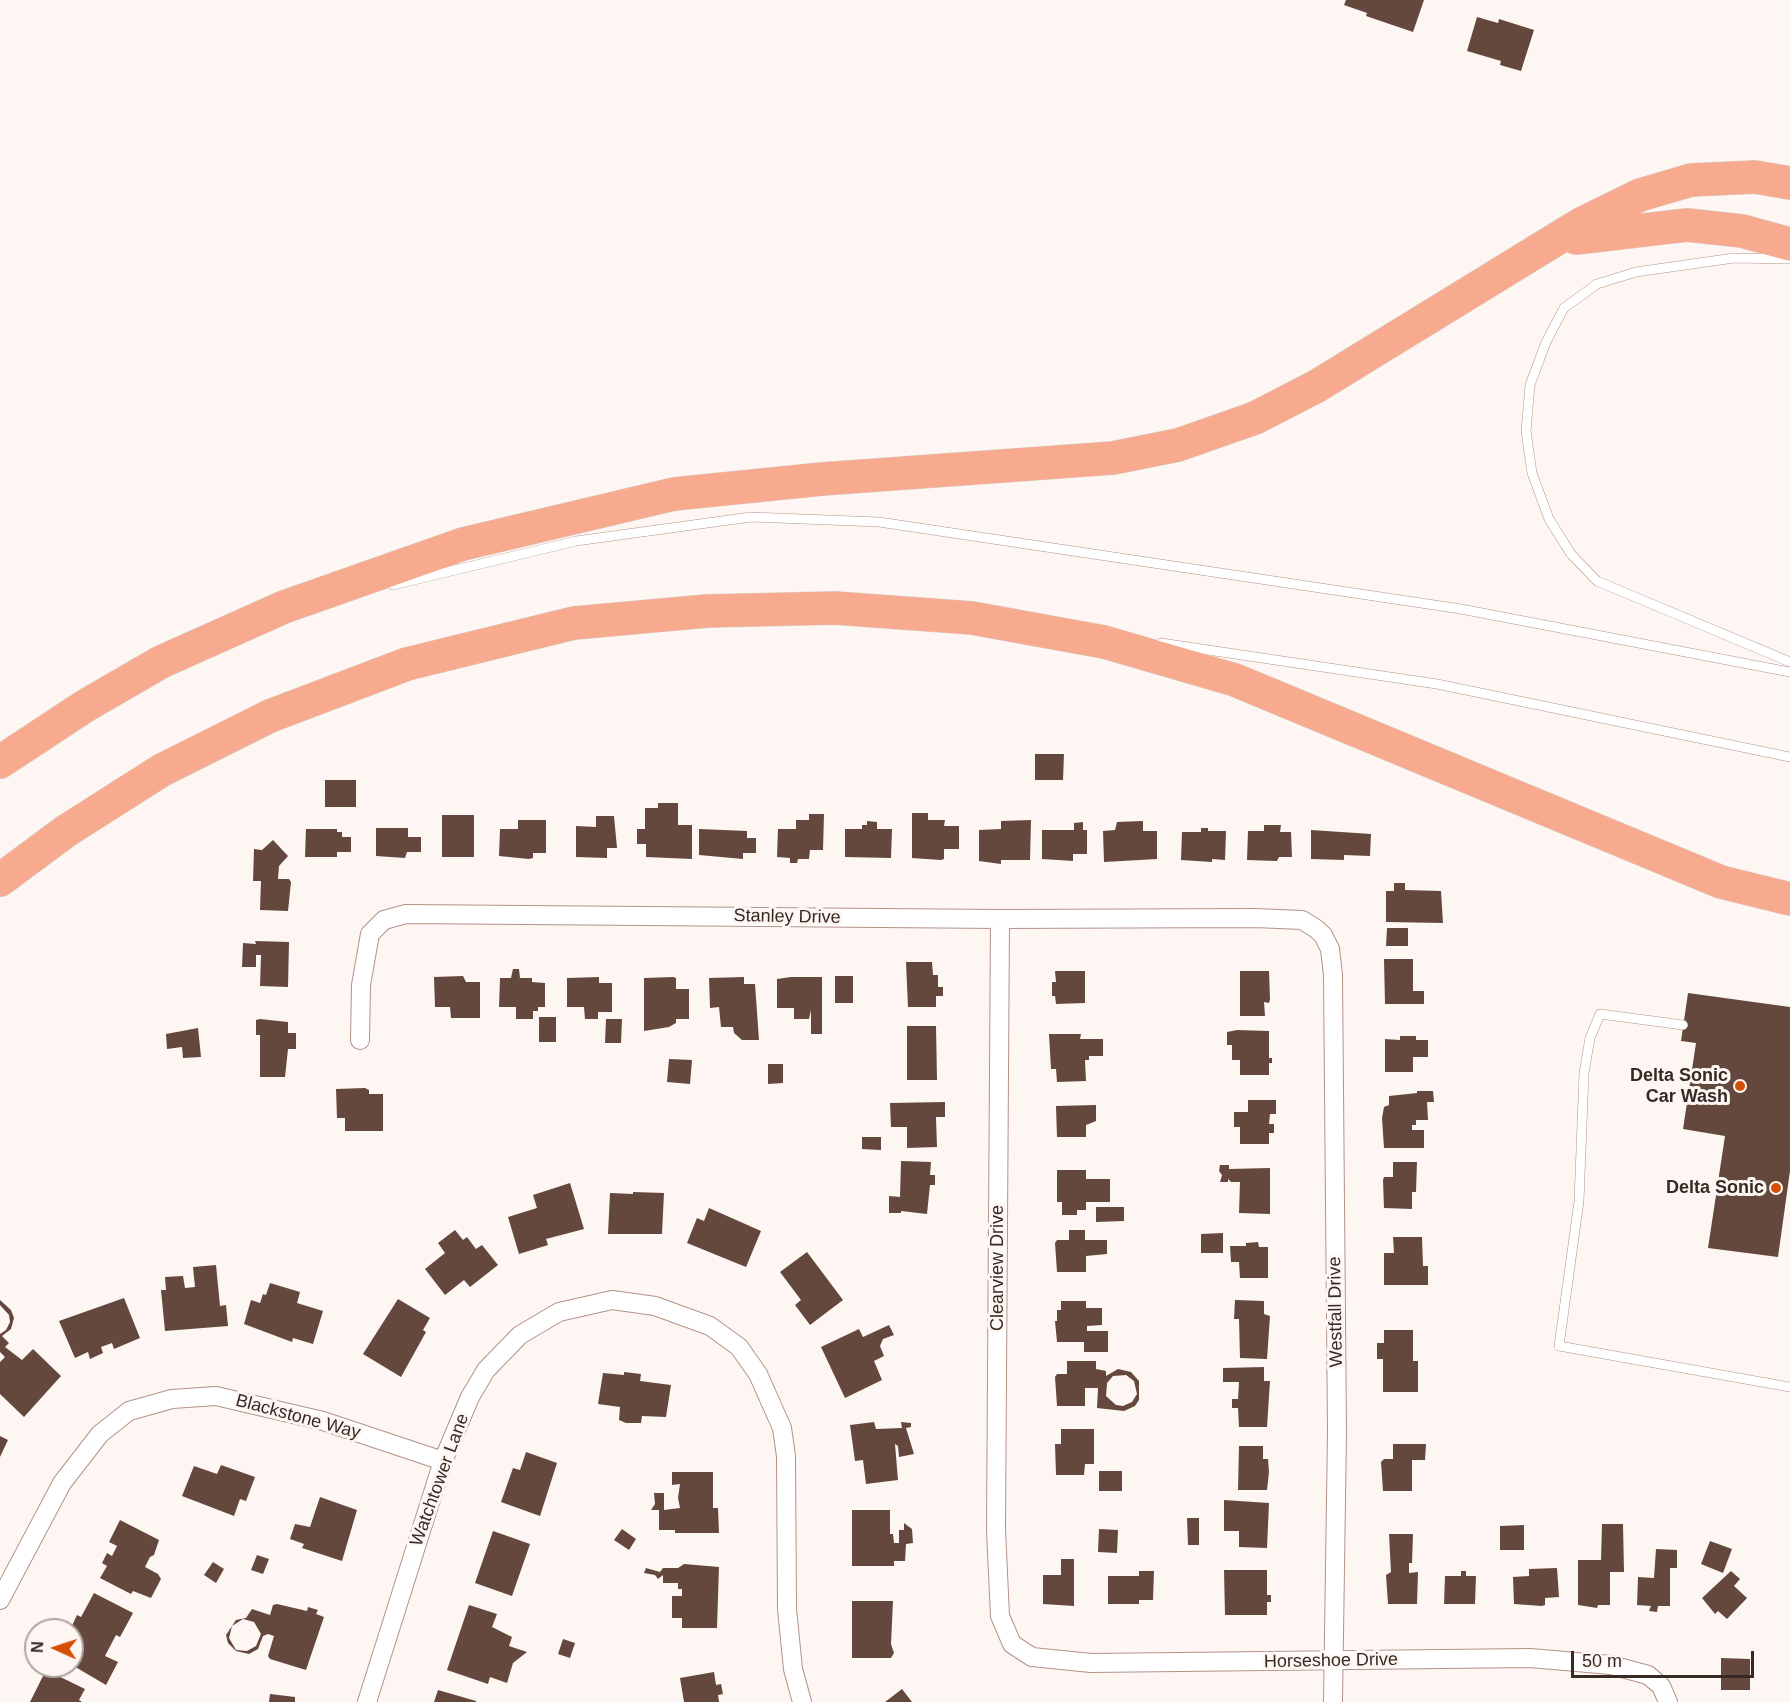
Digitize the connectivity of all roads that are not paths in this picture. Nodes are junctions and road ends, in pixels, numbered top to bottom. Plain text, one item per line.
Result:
1 (1790, 183) edge
2 (1553, 241) junction
3 (1790, 244) edge
4 (1790, 259) edge
5 (381, 588) dead end
6 (346, 596) dead end
7 (266, 615) junction
8 (972, 618) junction
9 (1133, 639) dead end
10 (1145, 641) dead end
11 (1790, 662) edge
12 (1790, 672) edge
13 (1790, 757) edge
14 (0, 762) edge
15 (0, 880) edge
16 (1790, 899) edge
17 (1000, 919) junction
18 (1315, 928) joint
19 (1683, 1025) dead end
20 (360, 1040) dead end
21 (1790, 1387) edge
22 (443, 1461) junction
23 (0, 1600) edge
24 (1000, 1616) joint
25 (1334, 1661) junction
26 (367, 1702) edge
27 (802, 1702) edge
28 (1333, 1702) edge
29 (1668, 1702) edge

1 - 2 highway
2 - 3 highway
2 - 7 highway
4 - 11 lane
5 - 12 lane
6 - 7 lane
7 - 14 highway
8 - 9 lane
8 - 15 highway
8 - 16 highway
10 - 13 lane
17 - 18 street, Stanley Drive
17 - 20 street, Stanley Drive
17 - 24 street, Clearview Drive
18 - 25 street, Westfall Drive
19 - 21 lane
22 - 23 street, Blackstone Way
22 - 26 street, Watchtower Lane
22 - 27 street, Watchtower Lane
24 - 25 street, Horseshoe Drive
25 - 28 street, Westfall Drive
25 - 29 street, Horseshoe Drive

